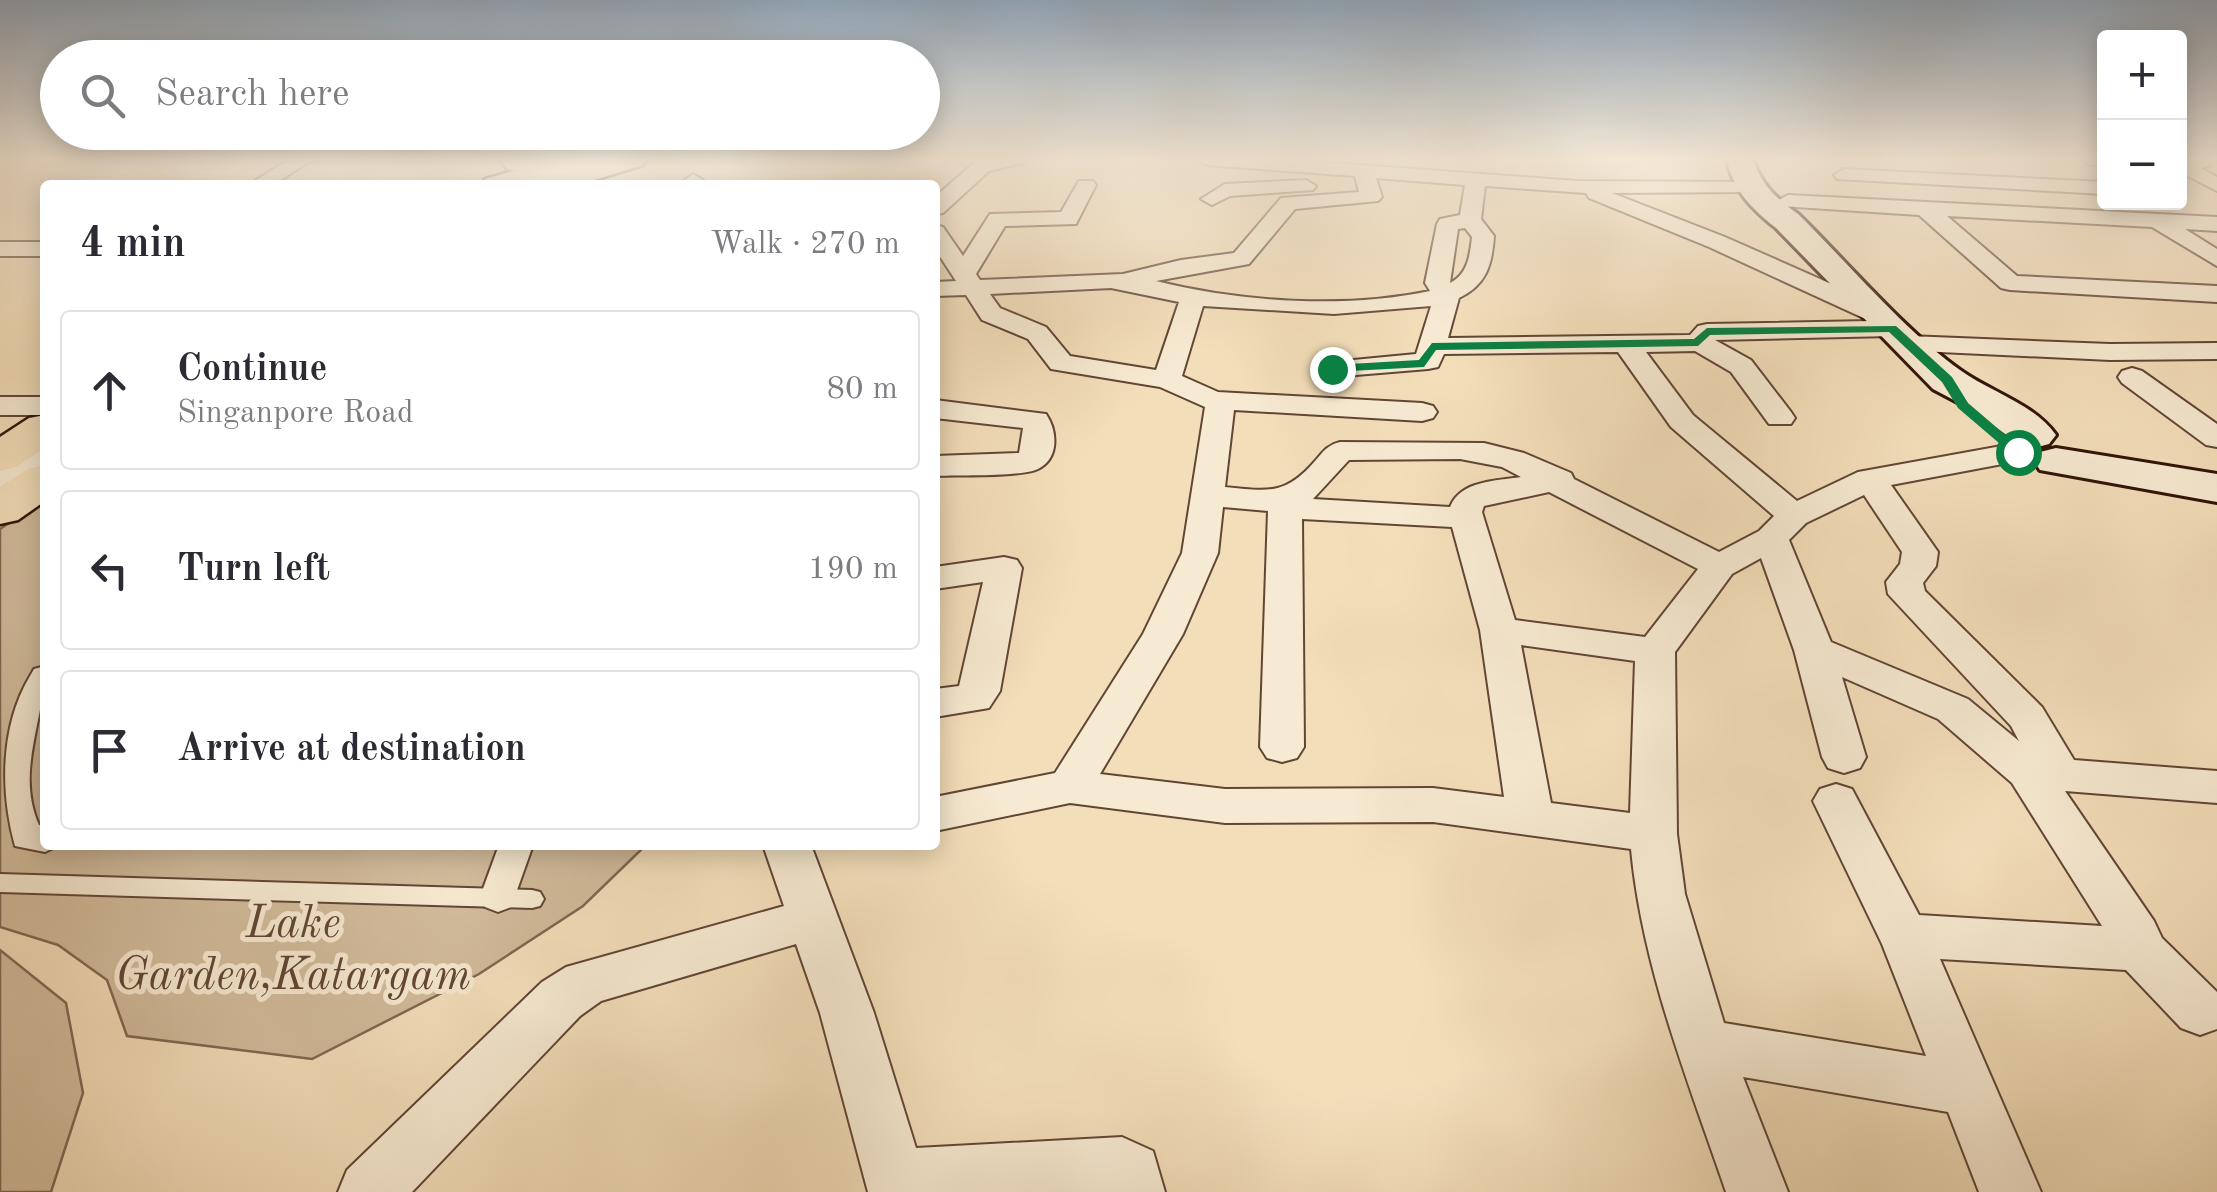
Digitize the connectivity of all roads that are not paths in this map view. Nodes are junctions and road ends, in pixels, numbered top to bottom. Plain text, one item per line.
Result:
1 (1071, 215) edge
2 (1280, 215) edge
3 (1471, 215) edge
4 (1647, 215) edge
5 (1791, 215) edge
6 (1932, 215) edge
7 (2024, 215) edge
8 (1470, 220) junction
9 (2158, 221) junction
10 (2217, 224) edge
11 (940, 239) edge
12 (0, 249) edge
13 (40, 249) edge
14 (2217, 259) edge
15 (969, 281) junction
16 (1124, 282) junction
17 (2021, 284) junction
18 (940, 288) edge
19 (1447, 294) junction
20 (2217, 294) edge
21 (1193, 297) junction
22 (2047, 304) dead end
23 (1893, 329) junction
24 (1699, 342) junction
25 (1626, 344) junction
26 (1432, 346) junction
27 (1477, 346) junction
28 (2217, 351) edge
29 (1332, 369) dead end
30 (2132, 377) dead end
31 (1168, 380) junction
32 (1212, 400) junction
33 (2163, 400) junction
34 (2217, 402) edge
35 (0, 406) edge
36 (40, 406) edge
37 (940, 409) edge
38 (1422, 412) dead end
39 (1780, 418) dead end
40 (40, 431) edge
41 (2217, 438) edge
42 (40, 444) edge
43 (2035, 447) junction
44 (1427, 451) junction
45 (0, 457) edge
46 (40, 463) edge
47 (940, 466) edge
48 (0, 470) edge
49 (2217, 473) edge
50 (1870, 479) junction
51 (1559, 480) junction
52 (40, 482) edge
53 (0, 488) edge
54 (2217, 488) edge
55 (1209, 495) junction
56 (1285, 504) junction
57 (0, 509) edge
58 (1466, 518) junction
59 (1782, 527) junction
60 (1718, 566) junction
61 (940, 577) edge
62 (1499, 630) junction
63 (1814, 650) junction
64 (1655, 651) junction
65 (40, 683) edge
66 (940, 702) edge
67 (1282, 746) dead end
68 (2044, 774) junction
69 (1070, 787) junction
70 (2217, 787) edge
71 (940, 813) edge
72 (1530, 817) junction
73 (1652, 834) junction
74 (40, 838) edge
75 (516, 850) edge
76 (789, 850) edge
77 (0, 882) edge
78 (515, 898) joint
79 (813, 918) junction
80 (1908, 944) junction
81 (2135, 944) junction
82 (2200, 1011) dead end
83 (1703, 1045) junction
84 (1967, 1089) junction
85 (897, 1186) edge
86 (369, 1192) edge
87 (1134, 1192) edge
88 (1758, 1192) edge
89 (2010, 1192) edge

1 - 15 street
2 - 16 street
3 - 8 street
4 - 23 street
5 - 23 main road
6 - 17 street
7 - 9 street
8 - 19 street
8 - 19 street
9 - 10 street
9 - 14 street
11 - 15 street
12 - 13 street
15 - 16 street
15 - 18 street
15 - 31 street
16 - 21 street
17 - 20 street
17 - 22 street
19 - 21 street
19 - 26 street
21 - 31 street
23 - 24 street
23 - 28 street
23 - 43 main road
24 - 25 street
24 - 39 street
25 - 27 street
25 - 59 street
26 - 27 street
26 - 29 street
27 - 44 street
30 - 33 street
31 - 32 street
32 - 38 street
32 - 55 street
33 - 34 street
33 - 41 street
35 - 36 street
37 - 47 street
40 - 45 highway
42 - 48 main road
43 - 49 main road
43 - 50 street
43 - 54 main road
44 - 51 street
44 - 56 street
46 - 53 main road
50 - 59 street
50 - 68 street
51 - 58 street
51 - 60 street
52 - 57 highway
55 - 56 street
55 - 69 street
56 - 58 street
56 - 67 street
58 - 62 street
59 - 60 street
59 - 63 street
60 - 64 street
61 - 66 street
62 - 64 street
62 - 72 street
63 - 68 street
63 - 80 street
64 - 73 street
65 - 74 street
68 - 70 street
68 - 81 street
69 - 71 street
69 - 72 street
72 - 73 street
73 - 83 street
75 - 78 street
76 - 79 street
77 - 78 lane
79 - 85 street
79 - 86 street
80 - 81 street
80 - 84 street
81 - 82 street
83 - 84 street
83 - 88 street
84 - 89 street
85 - 87 street

